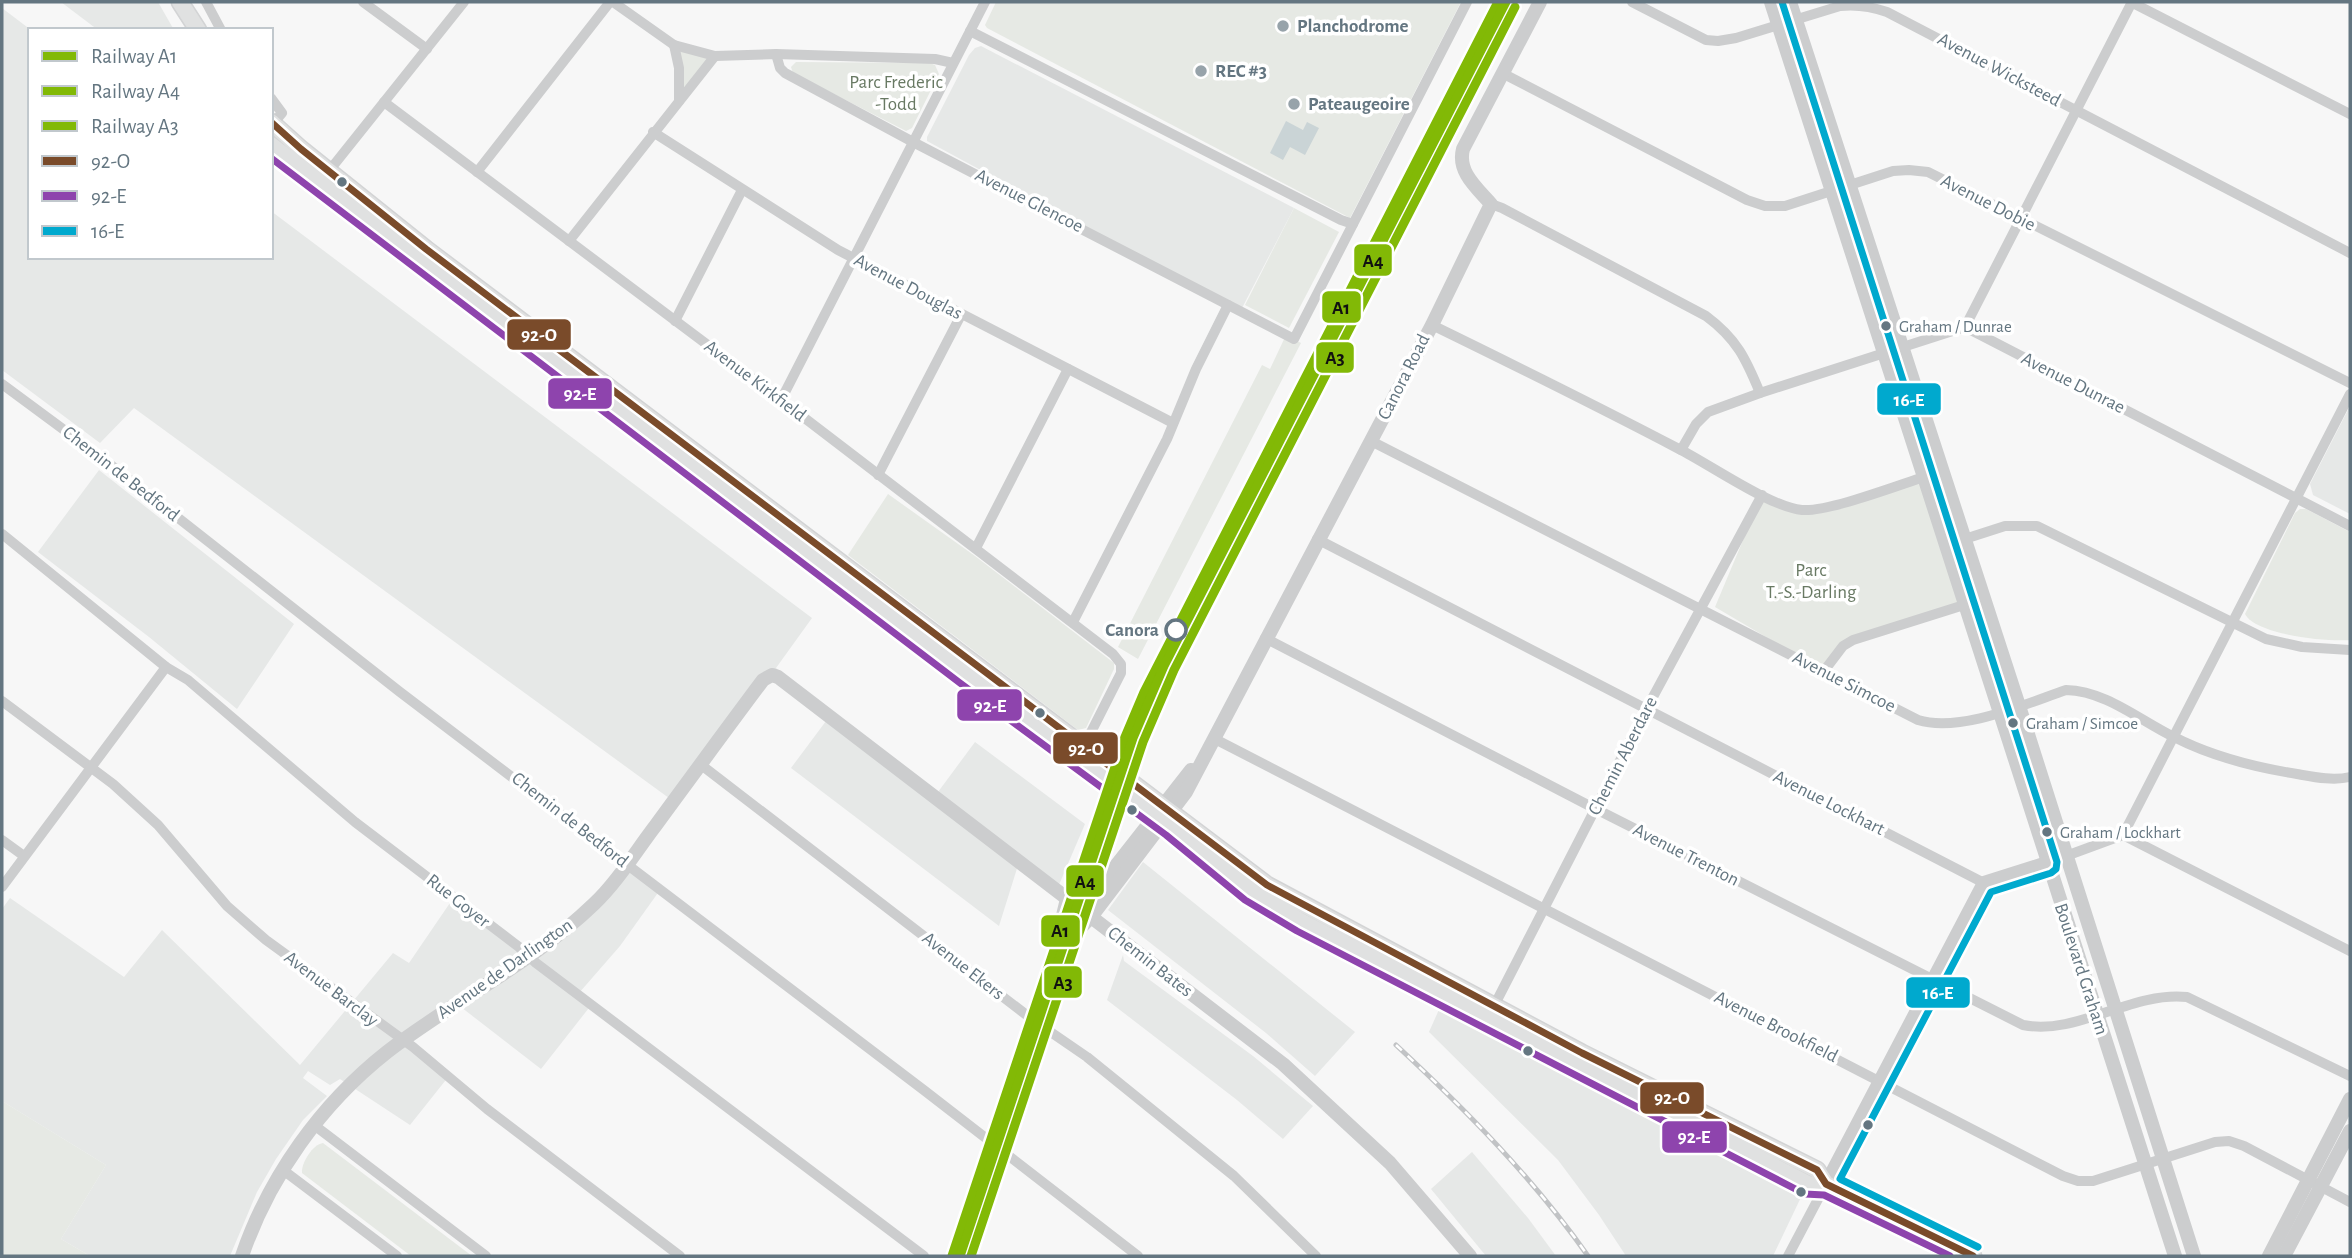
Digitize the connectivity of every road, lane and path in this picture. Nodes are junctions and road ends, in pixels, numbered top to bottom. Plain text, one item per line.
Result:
1 (173, 2) edge
2 (180, 2) edge
3 (206, 2) edge
4 (363, 2) edge
5 (464, 2) edge
6 (612, 2) edge
7 (985, 2) edge
8 (1467, 2) edge
9 (1539, 2) edge
10 (1632, 2) edge
11 (1771, 2) edge
12 (1790, 2) edge
13 (2131, 2) edge
14 (1796, 20) junction
15 (1779, 25) junction
16 (186, 28) edge
17 (197, 28) edge
18 (220, 28) edge
19 (970, 31) junction
20 (674, 45) junction
21 (427, 49) junction
22 (776, 54) junction
23 (715, 56) junction
24 (953, 62) junction
25 (1502, 73) junction
26 (273, 101) edge
27 (679, 101) junction
28 (384, 102) junction
29 (2076, 111) junction
30 (2350, 114) edge
31 (273, 123) edge
32 (273, 125) edge
33 (653, 132) junction
34 (913, 142) junction
35 (273, 147) edge
36 (330, 171) junction
37 (478, 172) junction
38 (319, 184) junction
39 (1850, 186) junction
40 (742, 190) junction
41 (1833, 191) junction
42 (1491, 204) junction
43 (2020, 219) junction
44 (1353, 224) junction
45 (569, 241) junction
46 (2350, 253) edge
47 (853, 258) junction
48 (1228, 305) junction
49 (961, 315) junction
50 (676, 321) junction
51 (1432, 325) junction
52 (1965, 327) junction
53 (1902, 346) junction
54 (1883, 353) junction
55 (1068, 369) junction
56 (2350, 383) edge
57 (2, 385) edge
58 (1760, 393) junction
59 (2350, 394) edge
60 (781, 400) junction
61 (1173, 423) junction
62 (1371, 441) junction
63 (1681, 450) junction
64 (878, 475) junction
65 (1924, 477) junction
66 (1762, 495) junction
67 (2297, 498) junction
68 (2350, 526) edge
69 (2, 534) edge
70 (1317, 539) junction
71 (1964, 540) junction
72 (1946, 545) junction
73 (976, 548) junction
74 (1964, 605) junction
75 (1700, 608) junction
76 (1073, 622) junction
77 (2232, 624) junction
78 (1265, 638) junction
79 (2350, 650) edge
80 (166, 667) junction
81 (1824, 671) junction
82 (768, 676) joint
83 (2, 701) edge
84 (2019, 706) junction
85 (1647, 708) junction
86 (1998, 712) junction
87 (2174, 737) junction
88 (1213, 738) junction
89 (1081, 752) junction
90 (701, 764) junction
91 (91, 767) junction
92 (2347, 780) edge
93 (1595, 808) junction
94 (1163, 814) junction
95 (2123, 835) junction
96 (2, 840) edge
97 (24, 856) junction
98 (2067, 856) junction
99 (2047, 863) junction
100 (627, 864) junction
101 (1984, 883) junction
102 (2, 887) edge
103 (1067, 899) junction
104 (1544, 908) junction
105 (1086, 913) junction
106 (2350, 951) edge
107 (528, 956) junction
108 (1051, 965) junction
109 (1933, 981) junction
110 (2115, 1008) junction
111 (1491, 1012) junction
112 (2096, 1014) junction
113 (1033, 1020) junction
114 (403, 1041) junction
115 (2350, 1076) edge
116 (1880, 1081) junction
117 (2350, 1098) edge
118 (314, 1125) junction
119 (2350, 1131) edge
120 (991, 1142) junction
121 (2163, 1158) junction
122 (2144, 1164) junction
123 (283, 1170) junction
124 (1826, 1184) junction
125 (2315, 1184) junction
126 (2350, 1202) edge
127 (242, 1256) edge
128 (397, 1256) edge
129 (486, 1256) edge
130 (680, 1256) edge
131 (924, 1256) edge
132 (954, 1256) edge
133 (1138, 1256) edge
134 (1316, 1256) edge
135 (1470, 1256) edge
136 (1788, 1256) edge
137 (1973, 1256) edge
138 (2175, 1256) edge
139 (2194, 1256) edge
140 (2269, 1256) edge
141 (2284, 1256) edge

1 - 16 main road
2 - 17 main road
3 - 18 street
4 - 21 street
5 - 21 street
6 - 20 street
6 - 37 street
7 - 19 street
8 - 44 street
9 - 25 street
10 - 15 street, Avenue Wicksteed
11 - 15 street, Boulevard Graham
12 - 14 street, Boulevard Graham
13 - 29 street
13 - 30 street
14 - 15 street, Avenue Wicksteed
14 - 29 street, Avenue Wicksteed
14 - 39 street, Boulevard Graham
15 - 41 street, Boulevard Graham
19 - 24 street
19 - 44 street
20 - 23 street
20 - 27 street
21 - 28 street
22 - 23 street
22 - 24 street
22 - 34 street, Avenue Glencoe
23 - 27 street
24 - 34 street
25 - 41 street, Avenue Dobie
25 - 42 street
26 - 31 street
27 - 33 street
28 - 36 street
28 - 37 street, Avenue Kirkfield
29 - 43 street
29 - 46 street, Avenue Wicksteed
32 - 36 main road
33 - 40 street, Avenue Douglas
33 - 45 street
34 - 47 street
34 - 48 street, Avenue Glencoe
35 - 38 main road
36 - 38 street
36 - 89 main road
37 - 45 street, Avenue Kirkfield
38 - 89 main road
39 - 41 street, Avenue Dobie
39 - 43 street, Avenue Dobie
39 - 53 street, Boulevard Graham
40 - 47 street, Avenue Douglas
40 - 50 street
41 - 54 street, Boulevard Graham
42 - 51 street, Canora Road
42 - 58 street
43 - 52 street
43 - 56 street, Avenue Dobie
44 - 48 street, Avenue Glencoe
45 - 50 street, Avenue Kirkfield
47 - 49 street, Avenue Douglas
47 - 60 street
48 - 61 street
49 - 55 street, Avenue Douglas
49 - 64 street
50 - 60 street, Avenue Kirkfield
51 - 62 street, Canora Road
51 - 63 street
52 - 53 street
52 - 67 street, Avenue Dunrae
53 - 54 street
53 - 71 street, Boulevard Graham
54 - 58 street
54 - 65 street, Boulevard Graham
55 - 61 street, Avenue Douglas
55 - 73 street
57 - 100 street, Chemin de Bedford
58 - 63 street
59 - 67 street
60 - 64 street, Avenue Kirkfield
61 - 76 street
62 - 70 street, Canora Road
62 - 75 street, Avenue Simcoe
63 - 66 street
64 - 73 street, Avenue Kirkfield
65 - 66 street
65 - 72 street, Boulevard Graham
66 - 75 street, Chemin Aberdare
67 - 68 street, Avenue Dunrae
67 - 77 street
69 - 80 street, Rue Goyer
70 - 78 street, Canora Road
70 - 85 street, Avenue Lockhart
71 - 72 street
71 - 77 street
71 - 84 street, Boulevard Graham
72 - 74 street, Boulevard Graham
73 - 76 street, Avenue Kirkfield
74 - 81 street
74 - 86 street, Boulevard Graham
75 - 81 street, Avenue Simcoe
75 - 85 street, Chemin Aberdare
76 - 89 street, Avenue Kirkfield
77 - 79 street
77 - 87 street
78 - 88 street, Canora Road
78 - 93 street, Avenue Trenton
80 - 91 street
80 - 107 street, Rue Goyer
81 - 86 street, Avenue Simcoe
82 - 90 street, Avenue de Darlington
82 - 103 street, Chemin Bates
83 - 91 street, Avenue Barclay
84 - 86 street, Avenue Simcoe
84 - 87 street, Avenue Simcoe
84 - 98 street, Boulevard Graham
85 - 93 street, Chemin Aberdare
85 - 101 street, Avenue Lockhart
86 - 99 street, Boulevard Graham
87 - 92 street, Avenue Simcoe
87 - 95 street
88 - 94 street, Canora Road
88 - 104 street, Avenue Brookfield
89 - 94 main road
90 - 100 street, Avenue de Darlington
90 - 113 street, Avenue Ekers
91 - 97 street
91 - 114 street, Avenue Barclay
93 - 104 street, Chemin Aberdare
93 - 109 street, Avenue Trenton
94 - 105 street, Canora Road
94 - 111 main road
95 - 98 street
95 - 106 street
96 - 97 street
97 - 102 street
98 - 99 street
98 - 110 street, Boulevard Graham
99 - 101 street
99 - 112 street, Boulevard Graham
100 - 107 street, Avenue de Darlington
100 - 120 street, Chemin de Bedford
101 - 109 street
103 - 105 street, Chemin Bates
103 - 108 street
104 - 111 street, Chemin Aberdare
104 - 116 street, Avenue Brookfield
105 - 108 street, Canora Road
105 - 135 street, Chemin Bates
107 - 114 street, Avenue de Darlington
107 - 131 street, Rue Goyer
108 - 113 street
109 - 112 street, Avenue Trenton
109 - 116 street
110 - 112 street, Avenue Trenton
110 - 115 street, Avenue Trenton
110 - 121 street, Boulevard Graham
111 - 124 main road
112 - 122 street, Boulevard Graham
113 - 120 street
113 - 134 street, Avenue Ekers
114 - 118 street, Avenue de Darlington
114 - 130 street, Avenue Barclay
116 - 122 street, Avenue Brookfield
116 - 124 street
117 - 125 street
118 - 123 street, Avenue de Darlington
118 - 129 street
119 - 125 street
120 - 132 street
120 - 133 street, Chemin de Bedford
121 - 122 street, Avenue Brookfield
121 - 125 street, Avenue Brookfield
121 - 139 street, Boulevard Graham
122 - 138 street, Boulevard Graham
123 - 127 street, Avenue de Darlington
123 - 128 street
124 - 136 street
124 - 137 main road
125 - 126 street, Avenue Brookfield
125 - 140 street
125 - 141 street

